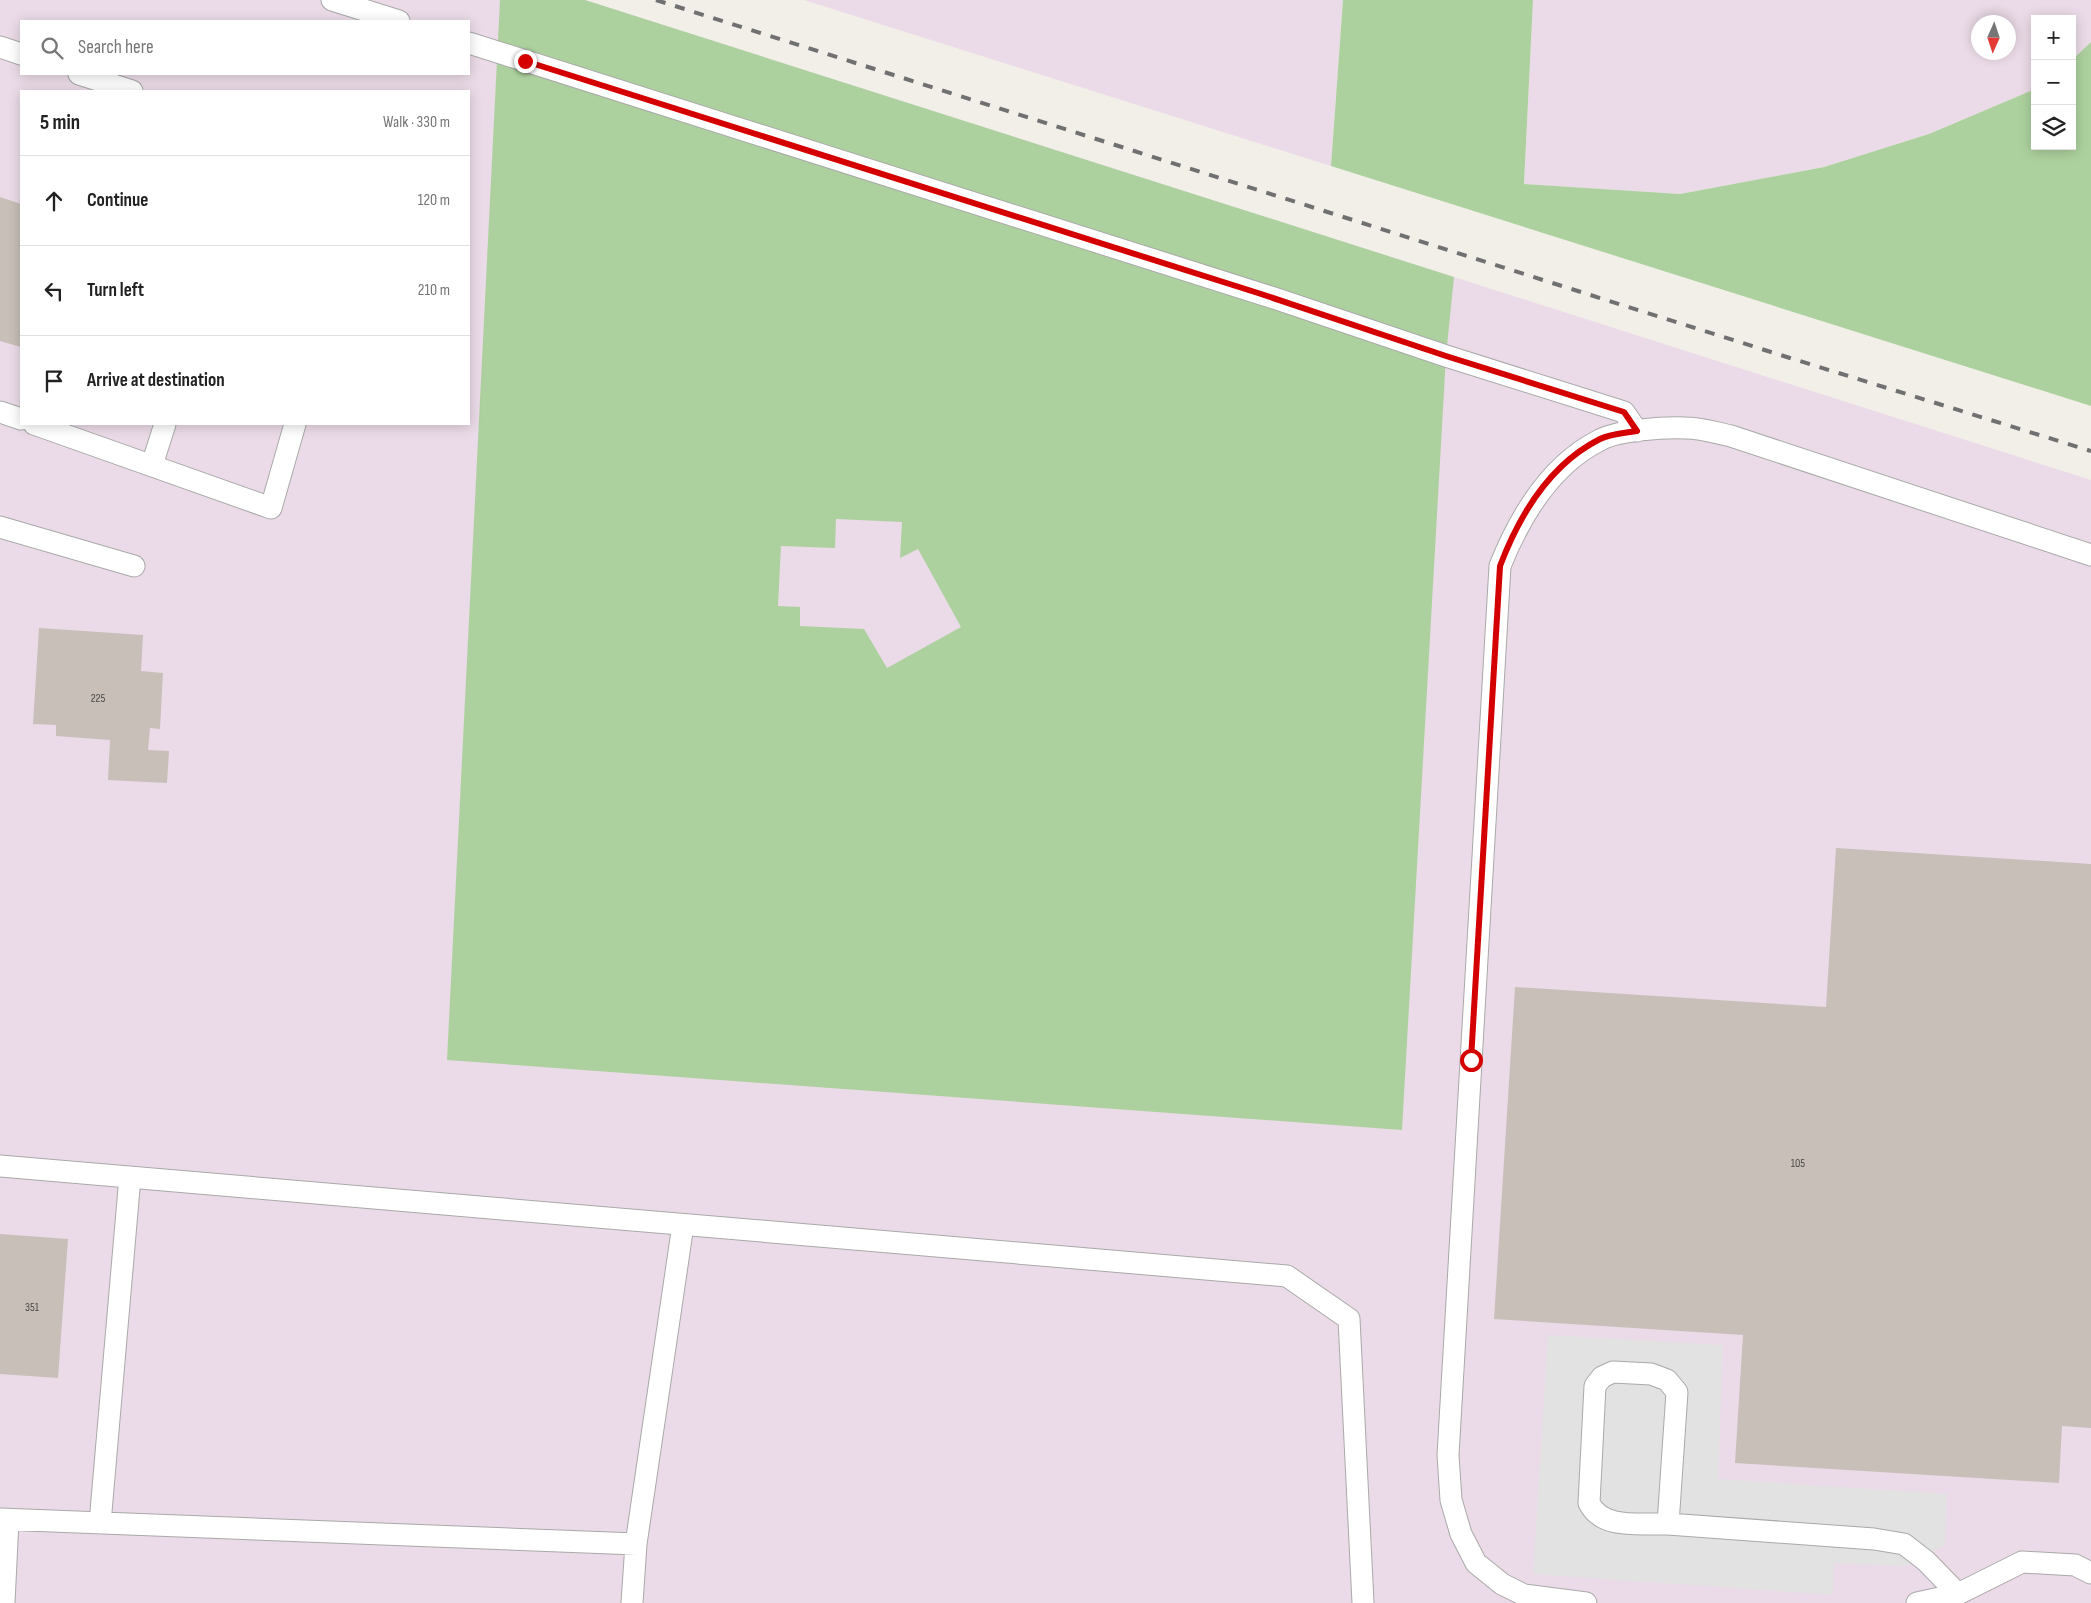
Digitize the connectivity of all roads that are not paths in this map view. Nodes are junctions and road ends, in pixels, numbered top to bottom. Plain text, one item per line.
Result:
1 (332, 0) edge
2 (396, 20) edge
3 (470, 43) edge
4 (0, 47) edge
5 (20, 54) edge
6 (83, 75) edge
7 (129, 90) edge
8 (0, 412) edge
9 (20, 419) edge
10 (37, 425) edge
11 (165, 425) edge
12 (295, 425) edge
13 (1637, 431) junction
14 (152, 465) junction
15 (0, 527) edge
16 (2091, 555) edge
17 (134, 566) dead end
18 (0, 1166) edge
19 (130, 1177) junction
20 (683, 1225) junction
21 (4, 1519) edge
22 (100, 1523) junction
23 (1668, 1524) junction
24 (636, 1544) junction
25 (2091, 1573) edge
26 (1958, 1594) junction
27 (4, 1603) edge
28 (632, 1603) edge
29 (1363, 1603) edge
30 (1586, 1603) edge
31 (1917, 1603) edge

1 - 2 lane
3 - 13 lane
4 - 5 lane
6 - 7 lane
8 - 9 lane
10 - 14 lane
11 - 14 lane
12 - 14 lane
13 - 16 lane
13 - 30 lane
15 - 17 lane
18 - 19 lane
19 - 20 lane
19 - 22 lane
20 - 24 lane
20 - 29 lane
21 - 22 lane
21 - 27 lane
22 - 24 lane
23 - 23 lane
23 - 26 lane
24 - 28 lane
25 - 26 lane
26 - 31 lane

